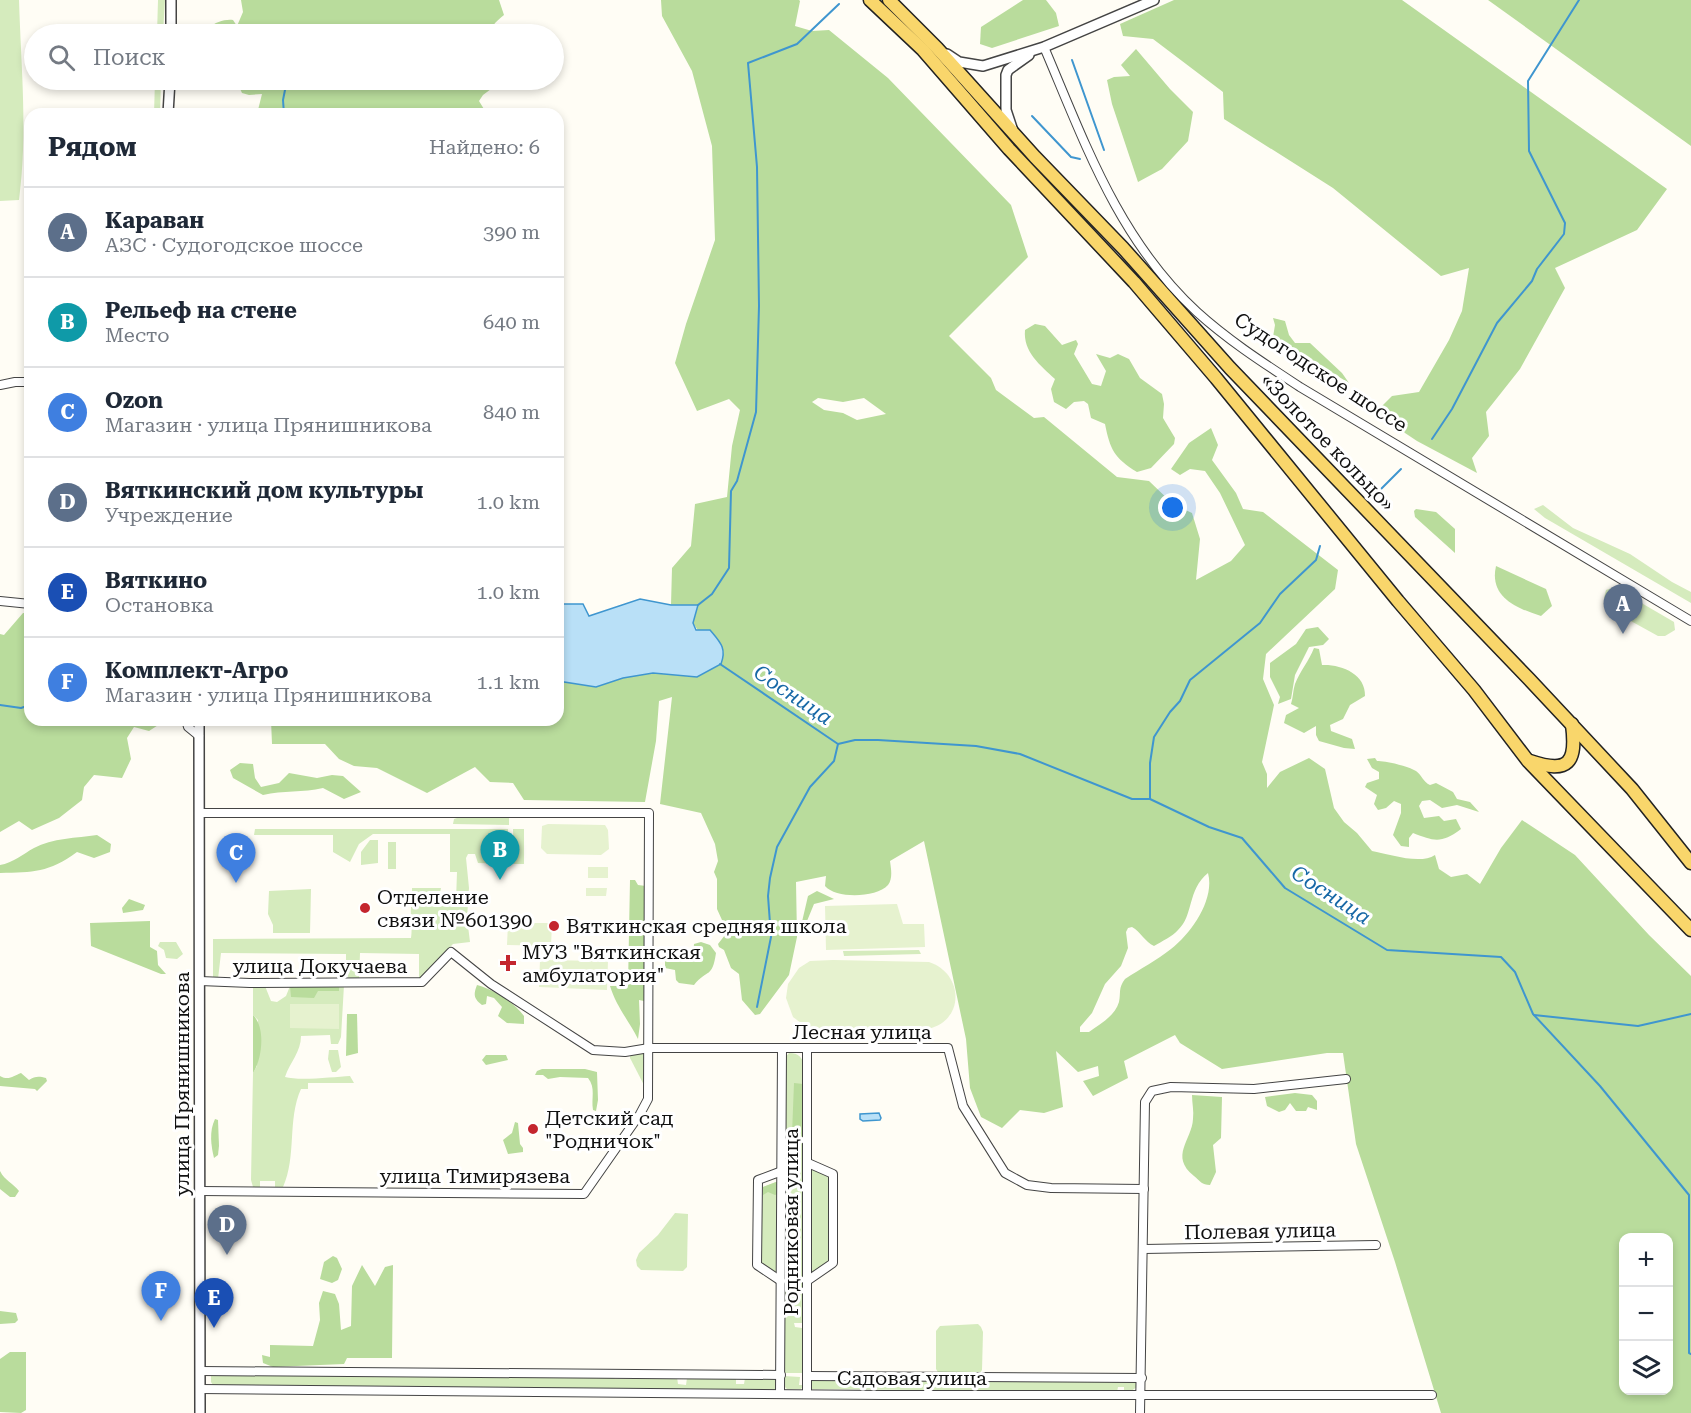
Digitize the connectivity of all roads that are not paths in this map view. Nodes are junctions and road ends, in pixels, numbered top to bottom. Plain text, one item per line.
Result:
1 (171, 0) edge
2 (870, 0) edge
3 (889, 0) edge
4 (1154, 0) edge
5 (171, 24) edge
6 (1044, 47) junction
7 (938, 48) junction
8 (170, 90) edge
9 (169, 108) edge
10 (1013, 132) junction
11 (24, 382) edge
12 (0, 385) edge
13 (0, 601) edge
14 (24, 603) edge
15 (1691, 621) edge
16 (1572, 724) junction
17 (188, 726) edge
18 (199, 726) edge
19 (199, 736) junction
20 (1528, 761) junction
21 (200, 813) junction
22 (1691, 862) edge
23 (1691, 930) edge
24 (200, 981) junction
25 (648, 1048) junction
26 (782, 1049) junction
27 (807, 1050) junction
28 (1346, 1079) dead end
29 (807, 1163) junction
30 (782, 1171) junction
31 (1144, 1189) junction
32 (201, 1191) junction
33 (1377, 1245) dead end
34 (1144, 1249) junction
35 (781, 1281) junction
36 (807, 1281) junction
37 (201, 1371) junction
38 (781, 1375) junction
39 (807, 1376) junction
40 (1142, 1378) junction
41 (200, 1389) junction
42 (780, 1394) junction
43 (807, 1394) junction
44 (1140, 1395) junction
45 (1432, 1395) dead end
46 (200, 1413) edge
47 (1140, 1413) edge

1 - 5 street
2 - 20 main road, «Золотое кольцо»
3 - 7 main road
4 - 6 street
6 - 7 street
6 - 10 street
6 - 15 street, Судогодское шоссе
7 - 10 main road, «Золотое кольцо»
8 - 9 street
10 - 16 main road, «Золотое кольцо»
11 - 12 street
13 - 14 street
16 - 20 main road
16 - 22 main road, «Золотое кольцо»
17 - 19 street
18 - 19 street, улица Прянишникова
19 - 21 street, улица Прянишникова
20 - 23 main road, «Золотое кольцо»
21 - 24 street, улица Прянишникова
21 - 25 street
24 - 25 street, улица Докучаева
24 - 32 street, улица Прянишникова
25 - 26 street, Лесная улица
25 - 32 street, улица Тимирязева
26 - 27 street, Лесная улица
26 - 30 street, Родниковая улица
27 - 29 street, Родниковая улица
27 - 31 street, Лесная улица
28 - 31 street
29 - 36 street, Родниковая улица
29 - 36 street
30 - 35 street, Родниковая улица
30 - 35 street
31 - 34 street
32 - 37 street, улица Прянишникова
33 - 34 street, Полевая улица
34 - 40 street
35 - 38 street, Родниковая улица
36 - 39 street, Родниковая улица
37 - 38 street
37 - 41 street, улица Прянишникова
38 - 42 street, Родниковая улица
39 - 40 street
39 - 43 street, Родниковая улица
40 - 44 street
41 - 42 street, Садовая улица
41 - 46 street, улица Прянишникова
42 - 43 street, Садовая улица
43 - 44 street, Садовая улица
44 - 45 street, Садовая улица
44 - 47 street

